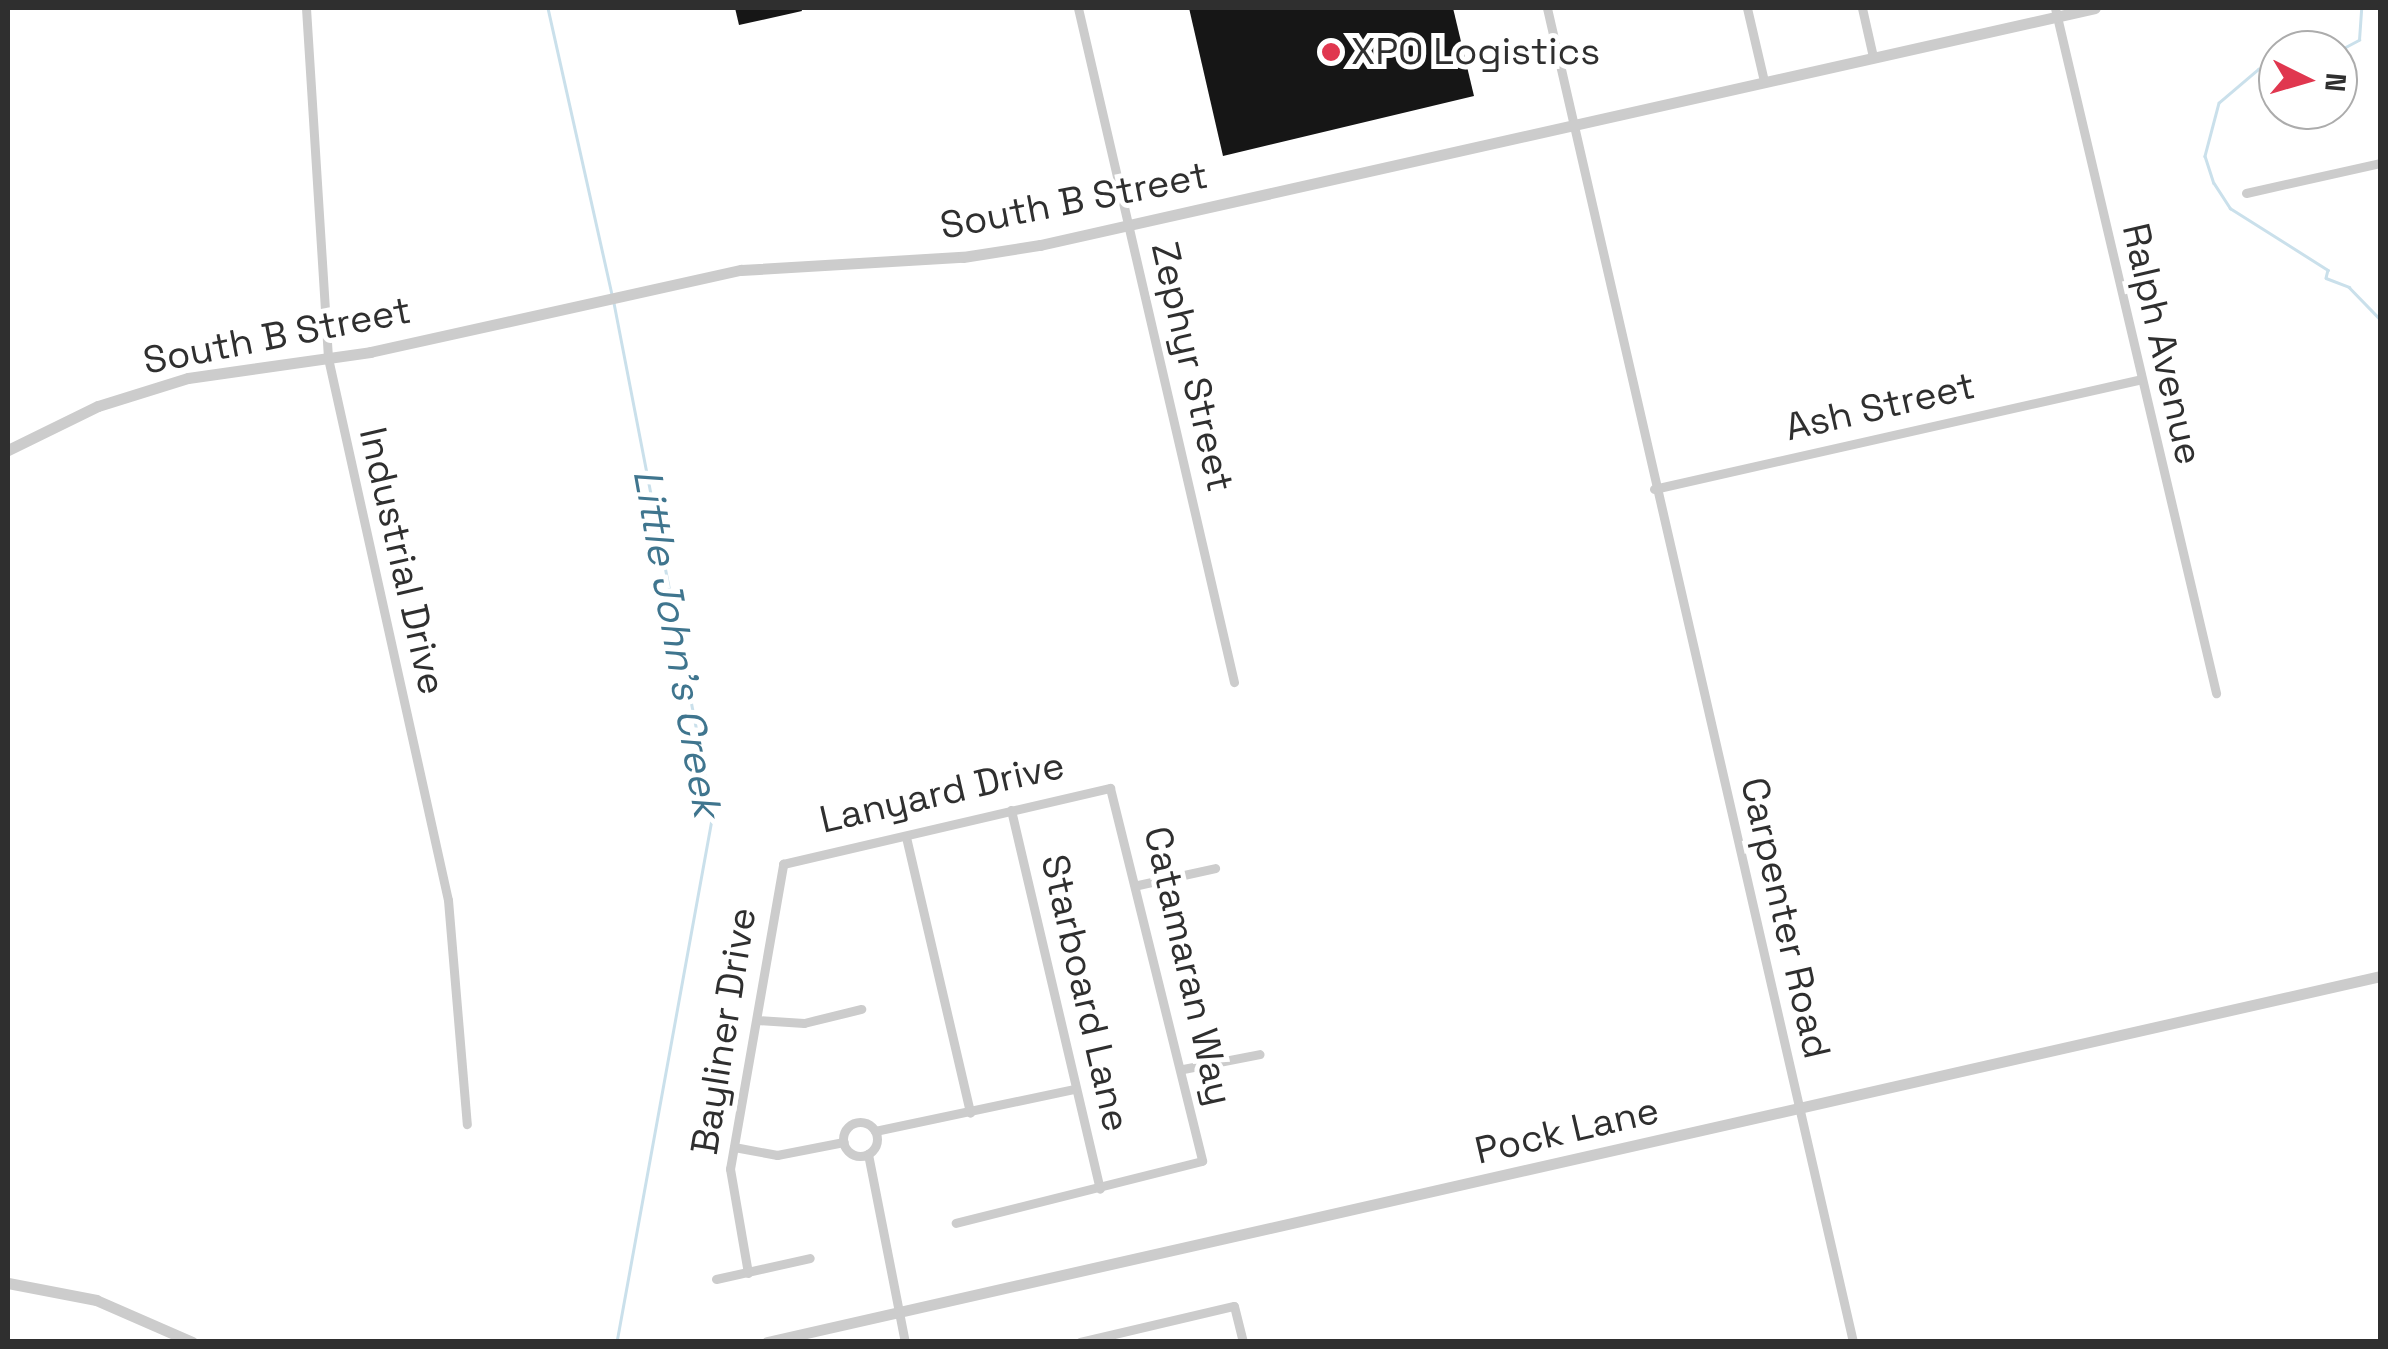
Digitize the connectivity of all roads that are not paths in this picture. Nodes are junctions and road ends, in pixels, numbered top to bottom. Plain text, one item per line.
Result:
1 (306, 8) edge
2 (1078, 8) edge
3 (1547, 8) edge
4 (1746, 8) edge
5 (1862, 8) edge
6 (2095, 8) edge
7 (2056, 12) edge
8 (1873, 57) junction
9 (1764, 81) junction
10 (1573, 126) junction
11 (2380, 164) edge
12 (2246, 194) dead end
13 (1128, 225) junction
14 (328, 358) junction
15 (2139, 380) junction
16 (8, 450) edge
17 (1654, 489) junction
18 (1234, 682) dead end
19 (2216, 694) dead end
20 (1110, 788) joint
21 (1011, 810) junction
22 (906, 837) junction
23 (787, 860) joint
24 (1215, 868) dead end
25 (1138, 886) junction
26 (2380, 976) edge
27 (861, 1009) dead end
28 (756, 1020) junction
29 (1260, 1054) dead end
30 (1183, 1070) junction
31 (1075, 1089) junction
32 (1800, 1108) junction
33 (970, 1113) junction
34 (467, 1124) dead end
35 (875, 1131) junction
36 (844, 1142) junction
37 (734, 1147) junction
38 (868, 1154) junction
39 (1100, 1188) junction
40 (956, 1223) dead end
41 (810, 1258) dead end
42 (748, 1273) junction
43 (716, 1279) dead end
44 (8, 1283) edge
45 (898, 1312) junction
46 (1130, 1330) junction
47 (192, 1342) edge
48 (767, 1342) edge
49 (905, 1342) edge
50 (1080, 1342) edge
51 (1133, 1342) edge
52 (1243, 1342) edge
53 (1854, 1342) edge

1 - 14 street, Industrial Drive
2 - 13 street, Zephyr Street
3 - 10 street
4 - 9 street
5 - 8 street
6 - 7 street, South B Street
7 - 8 street, South B Street
7 - 15 street, Ralph Avenue
8 - 9 street, South B Street
9 - 10 street, South B Street
10 - 13 street, South B Street
10 - 17 street
11 - 12 street
13 - 14 street, South B Street
13 - 18 street, Zephyr Street
14 - 16 street, South B Street
14 - 34 street, Industrial Drive
15 - 17 street, Ash Street
15 - 19 street, Ralph Avenue
17 - 32 street, Carpenter Road
20 - 21 street, Lanyard Drive
20 - 25 street, Catamaran Way
21 - 22 street, Lanyard Drive
21 - 31 street, Starboard Lane
22 - 23 street, Lanyard Drive
22 - 33 street
23 - 28 street, Bayliner Drive
24 - 25 street
25 - 30 street, Catamaran Way
26 - 32 street, Pock Lane
27 - 28 street
28 - 37 street, Bayliner Drive
29 - 30 street
30 - 39 street, Catamaran Way
31 - 33 street
31 - 39 street, Starboard Lane
32 - 45 street, Pock Lane
32 - 53 street, Carpenter Road
33 - 35 street
35 - 36 street
35 - 38 street
36 - 37 street
36 - 38 street
37 - 42 street, Bayliner Drive
38 - 45 street
39 - 40 street
41 - 42 street
42 - 43 street
44 - 47 street
45 - 48 street, Pock Lane
45 - 49 street
46 - 50 street
46 - 51 street
46 - 52 street

